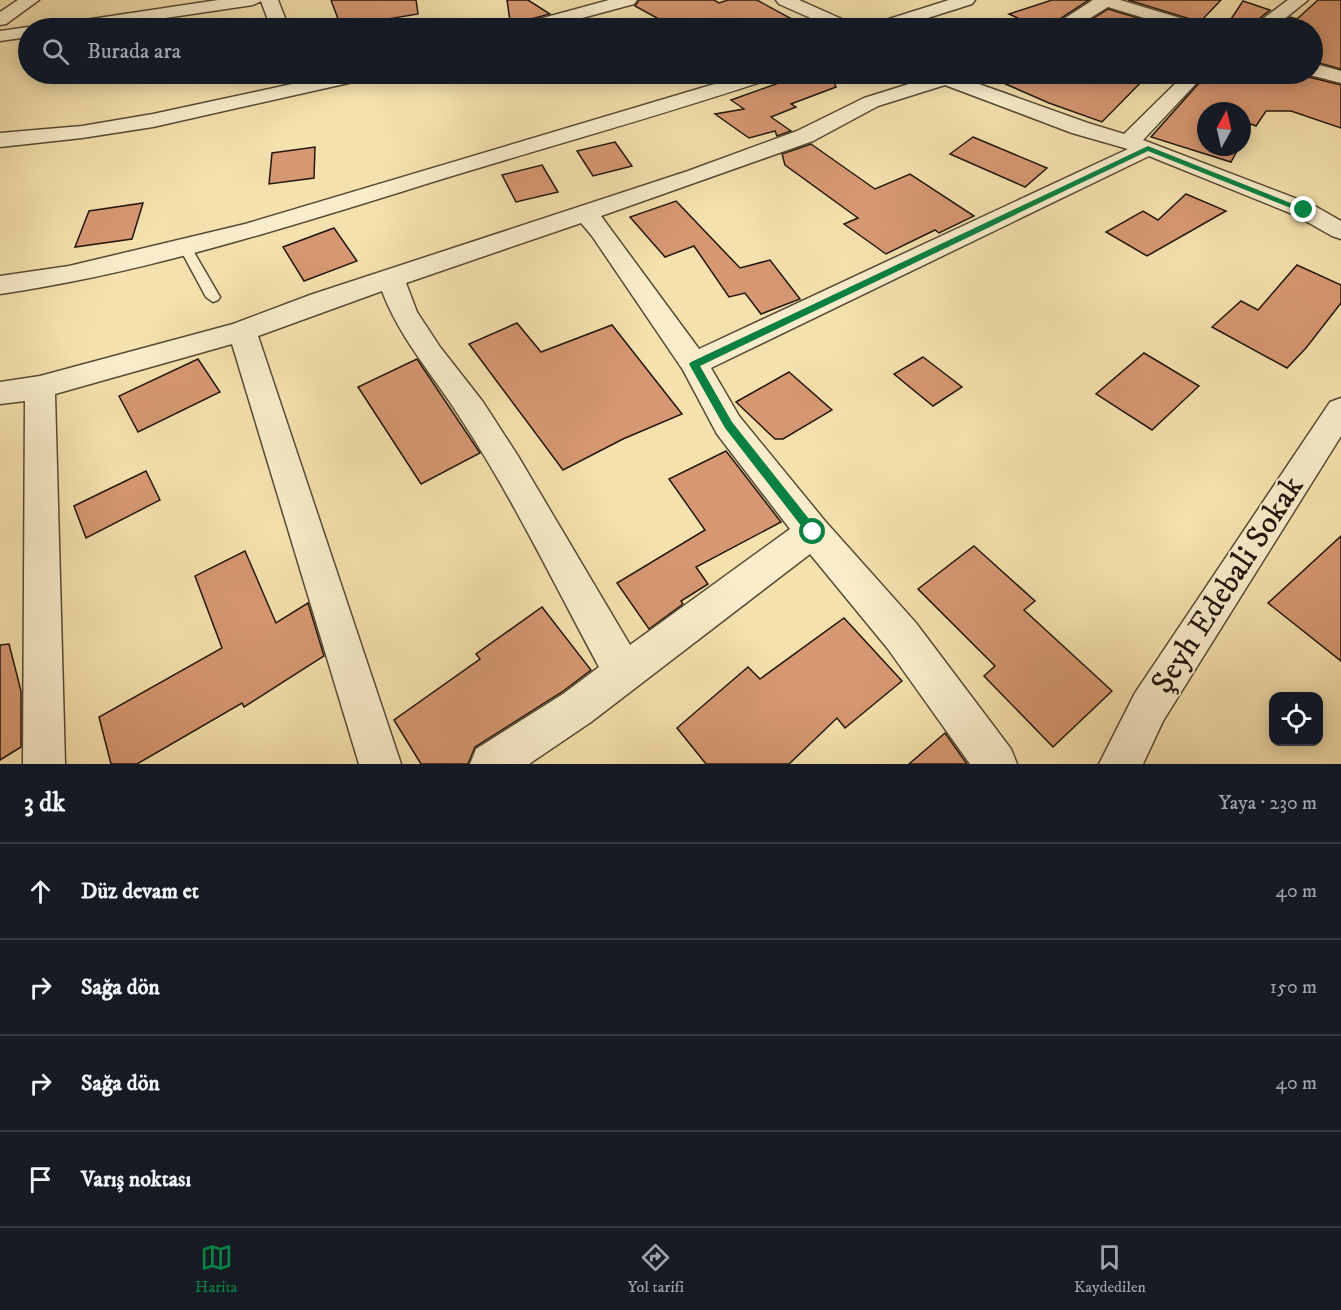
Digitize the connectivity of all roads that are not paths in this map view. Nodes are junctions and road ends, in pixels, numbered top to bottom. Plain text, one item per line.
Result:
1 (9, 0) edge
2 (30, 0) edge
3 (253, 0) edge
4 (269, 0) edge
5 (628, 0) edge
6 (785, 0) edge
7 (966, 0) edge
8 (1104, 1) edge
9 (1293, 1) edge
10 (0, 2) edge
11 (132, 18) edge
12 (276, 18) edge
13 (563, 18) edge
14 (825, 18) edge
15 (910, 18) edge
16 (1078, 18) edge
17 (1161, 18) edge
18 (1273, 18) edge
19 (0, 20) edge
20 (18, 33) edge
21 (0, 36) edge
22 (1323, 72) edge
23 (1341, 77) edge
24 (286, 84) edge
25 (735, 84) edge
26 (920, 84) edge
27 (965, 84) edge
28 (1188, 84) edge
29 (0, 140) edge
30 (1138, 145) junction
31 (585, 213) junction
32 (1341, 231) edge
33 (185, 247) junction
34 (391, 279) junction
35 (0, 285) edge
36 (213, 297) dead end
37 (242, 331) junction
38 (694, 364) junction
39 (40, 387) junction
40 (0, 393) edge
41 (1341, 410) edge
42 (813, 532) junction
43 (624, 673) junction
44 (44, 764) edge
45 (381, 764) edge
46 (490, 764) edge
47 (996, 764) edge
48 (1120, 764) edge

1 - 10 street
2 - 19 street
3 - 11 street
4 - 12 street
5 - 13 street
6 - 14 street
7 - 15 street
8 - 16 street
8 - 17 street
9 - 18 street
20 - 21 street
22 - 23 street
24 - 29 street
25 - 33 street
26 - 31 street
27 - 30 street
28 - 30 street
30 - 32 street
30 - 38 street
31 - 34 street
31 - 38 street
33 - 35 street
33 - 36 lane
34 - 37 street
34 - 43 street
37 - 39 street
37 - 45 street
38 - 42 street
39 - 40 street
39 - 44 street
41 - 48 street, Şeyh Edebali Sokak
42 - 43 street
42 - 47 street
43 - 46 street

